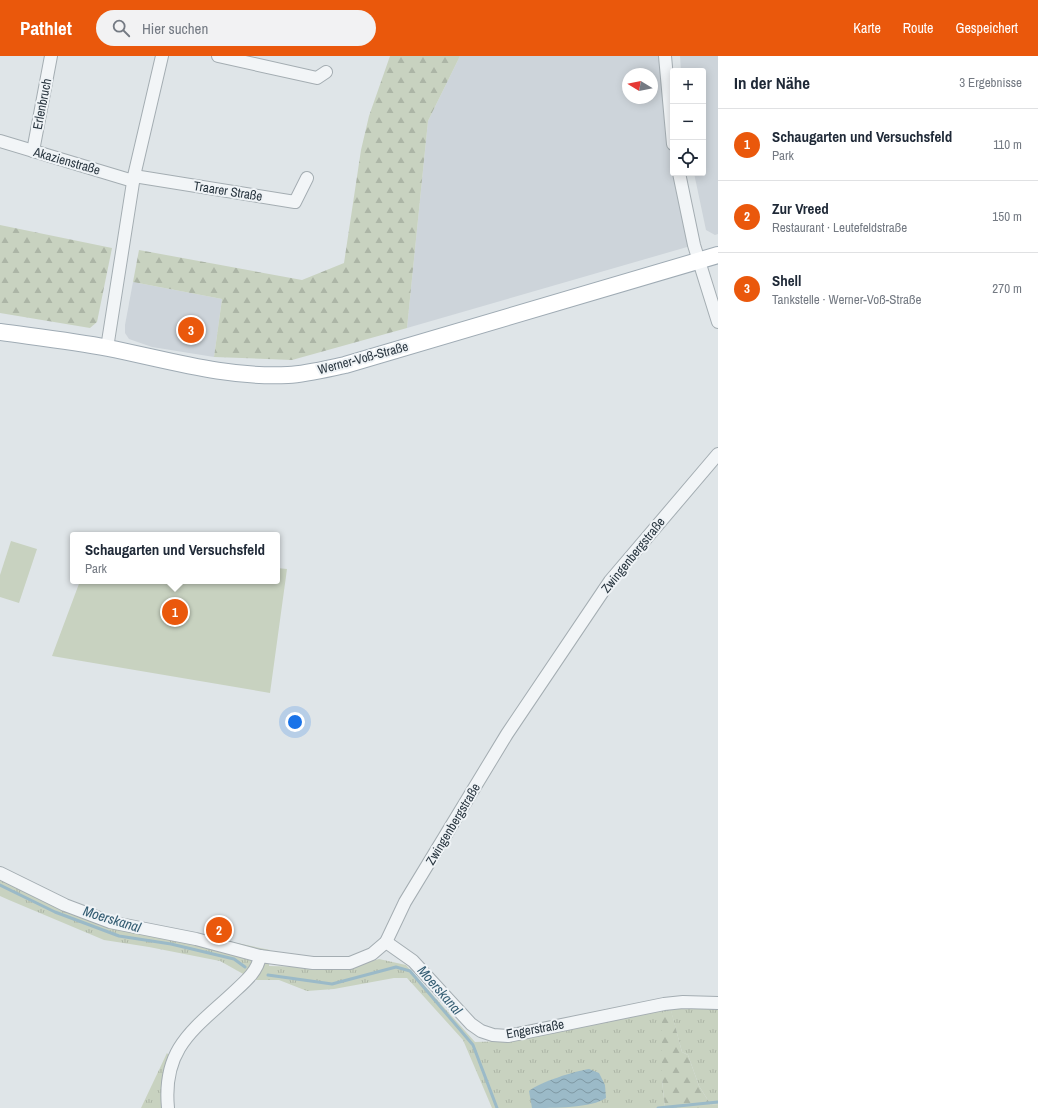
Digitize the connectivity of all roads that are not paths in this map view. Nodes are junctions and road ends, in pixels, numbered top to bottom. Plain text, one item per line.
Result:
1 (51, 56) edge
2 (162, 56) edge
3 (218, 56) edge
4 (665, 56) edge
5 (326, 72) dead end
6 (673, 140) edge
7 (0, 142) edge
8 (33, 151) junction
9 (680, 176) edge
10 (134, 178) junction
11 (307, 178) dead end
12 (718, 255) edge
13 (698, 261) junction
14 (718, 322) edge
15 (0, 332) edge
16 (107, 348) junction
17 (718, 454) edge
18 (0, 873) edge
19 (386, 942) junction
20 (260, 956) junction
21 (718, 1003) edge
22 (168, 1108) edge

1 - 8 street, Erlenbruch
2 - 10 street
3 - 5 street
4 - 6 street
7 - 8 street, Akazienstraße
8 - 10 street, Akazienstraße
9 - 13 street
10 - 11 street, Traarer Straße
10 - 16 street
12 - 13 main road, Werner-Voß-Straße
13 - 14 street
13 - 16 main road, Werner-Voß-Straße
15 - 16 main road, Werner-Voß-Straße
17 - 19 street, Zwingenbergstraße
18 - 20 street, Zwingenbergstraße
19 - 20 street, Zwingenbergstraße
19 - 21 street, Engerstraße
20 - 22 street

